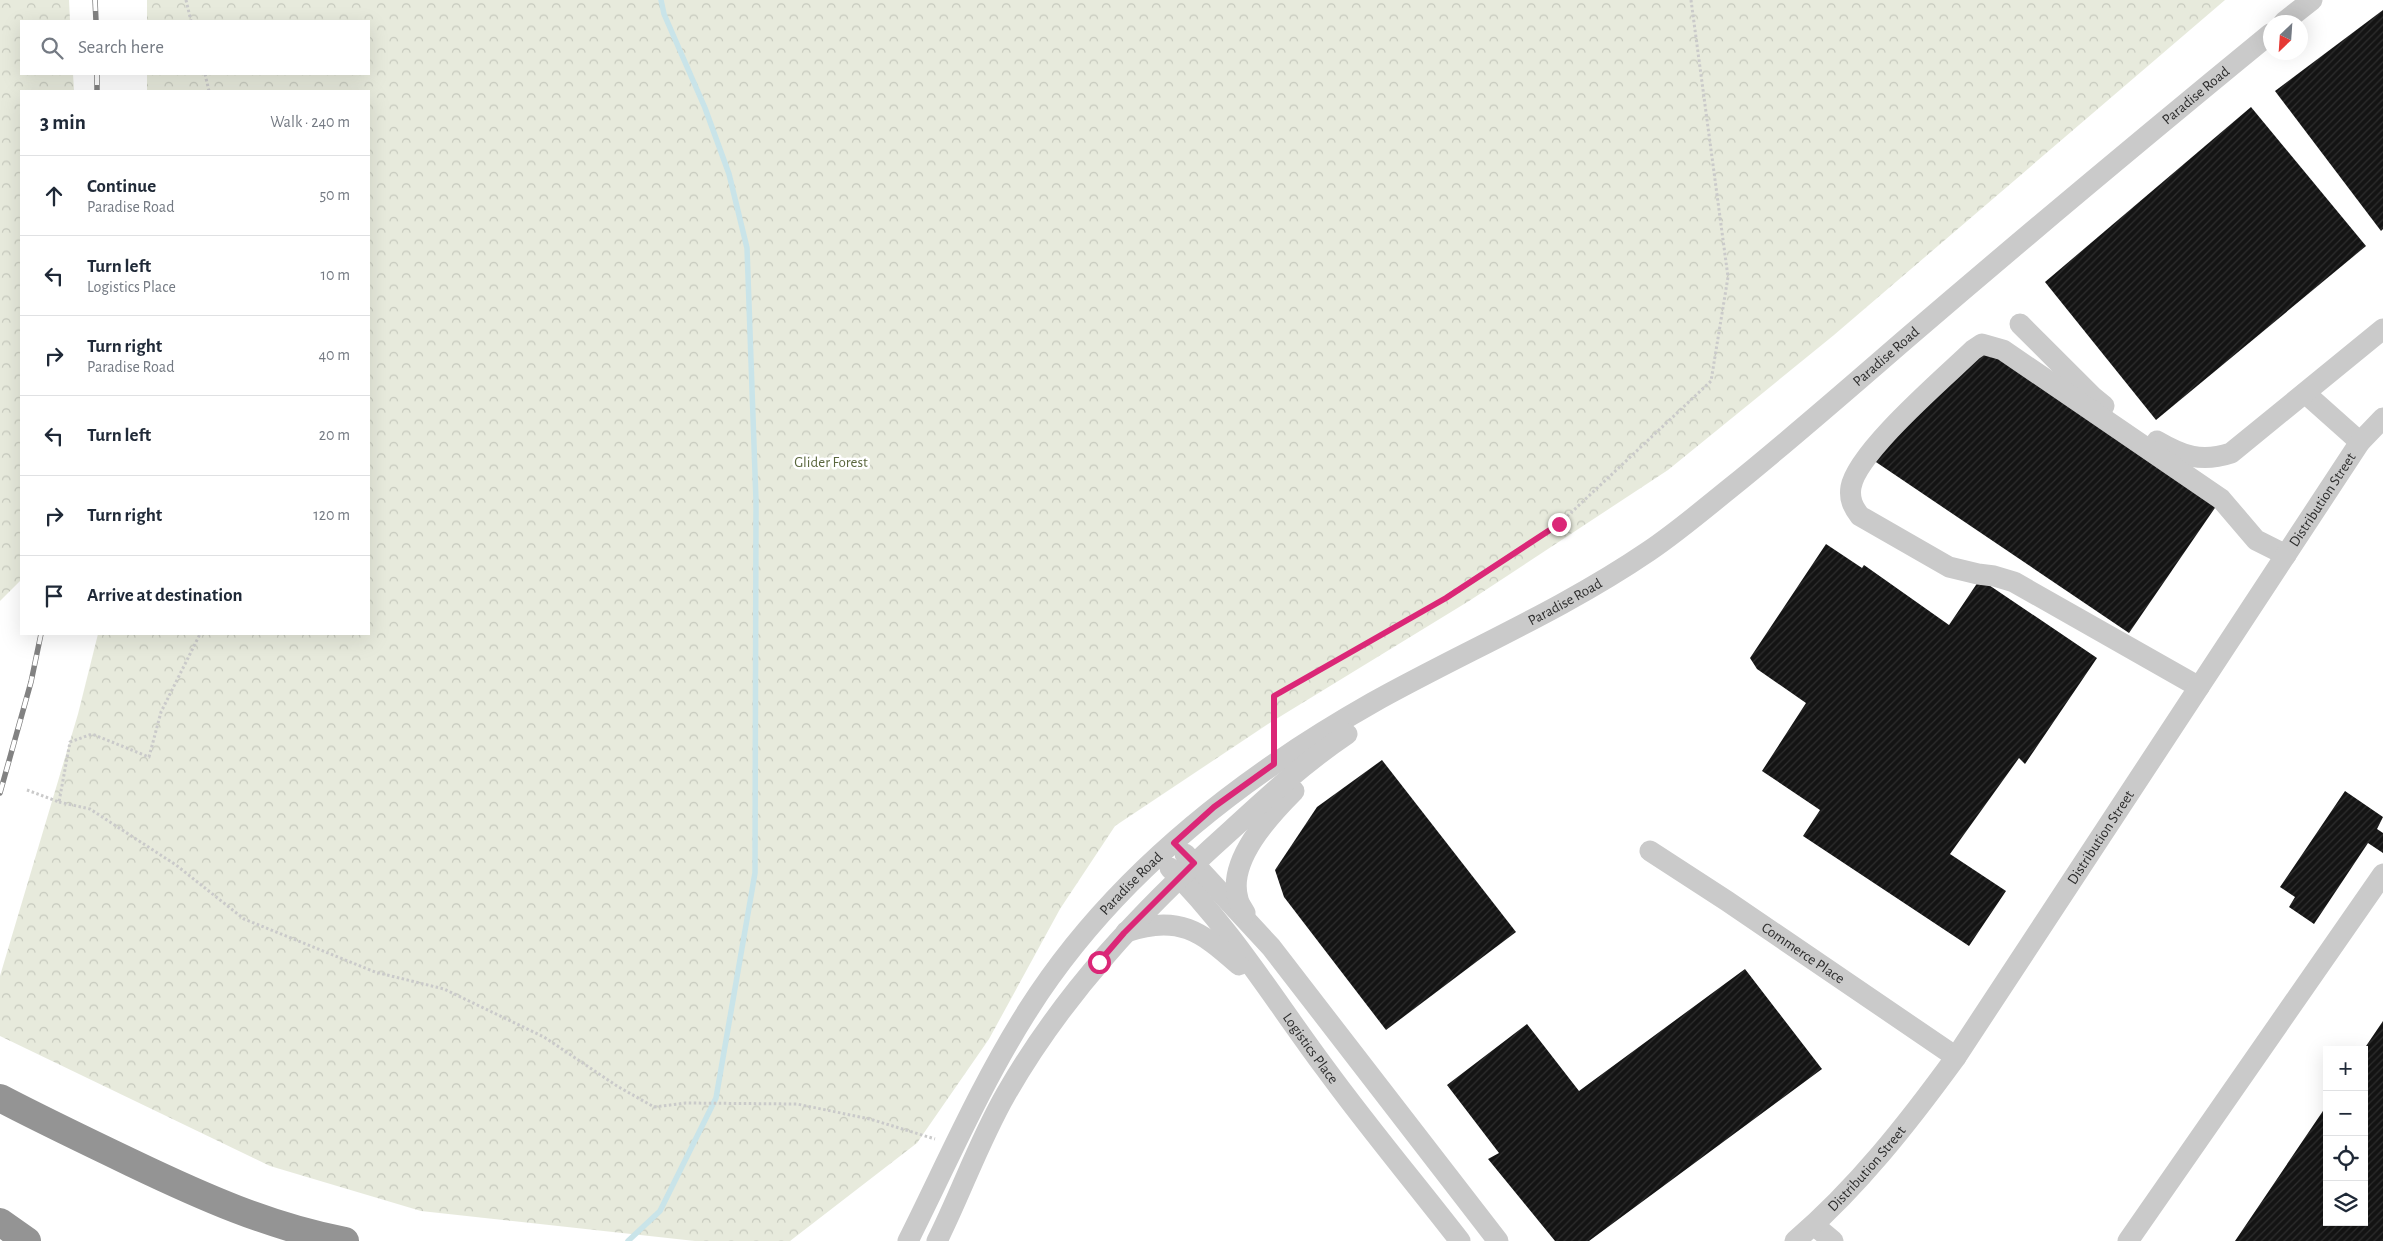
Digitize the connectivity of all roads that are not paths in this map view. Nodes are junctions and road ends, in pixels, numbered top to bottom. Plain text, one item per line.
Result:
1 (2312, 0) edge
2 (2293, 15) edge
3 (2263, 40) edge
4 (2020, 324) dead end
5 (2383, 329) edge
6 (2305, 393) junction
7 (2383, 418) edge
8 (2360, 442) junction
9 (2286, 555) junction
10 (1480, 648) junction
11 (2199, 687) junction
12 (1357, 727) junction
13 (1167, 850) junction
14 (1650, 851) dead end
15 (1186, 870) junction
16 (2383, 874) edge
17 (1250, 922) junction
18 (1124, 933) junction
19 (1295, 977) junction
20 (1956, 1057) junction
21 (1326, 1069) junction
22 (0, 1098) edge
23 (0, 1222) edge
24 (1814, 1224) junction
25 (27, 1241) edge
26 (345, 1241) edge
27 (908, 1241) edge
28 (937, 1241) edge
29 (1460, 1241) edge
30 (1486, 1241) edge
31 (1498, 1241) edge
32 (1795, 1241) edge
33 (1833, 1241) edge
34 (2128, 1241) edge

1 - 2 street
3 - 10 street, Paradise Road
4 - 6 street
5 - 6 street
6 - 8 street
7 - 8 street, Distribution Street
8 - 9 street, Distribution Street
9 - 11 street, Distribution Street
9 - 11 street
10 - 12 street, Paradise Road
10 - 13 street, Paradise Road
11 - 20 street, Distribution Street
12 - 15 street, Paradise Road
12 - 17 street
13 - 15 street, Logistics Place
13 - 27 street, Paradise Road
14 - 20 street, Commerce Place
15 - 17 street, Logistics Place
15 - 18 street, Paradise Road
15 - 21 street, Logistics Place
16 - 34 street
17 - 19 street, Logistics Place
18 - 21 street, Paradise Road
18 - 28 street, Paradise Road
19 - 30 street, Logistics Place
19 - 31 street, Logistics Place
20 - 24 street, Distribution Street
21 - 29 street, Logistics Place
22 - 26 highway
23 - 25 highway
24 - 32 street, Distribution Street
24 - 33 street

